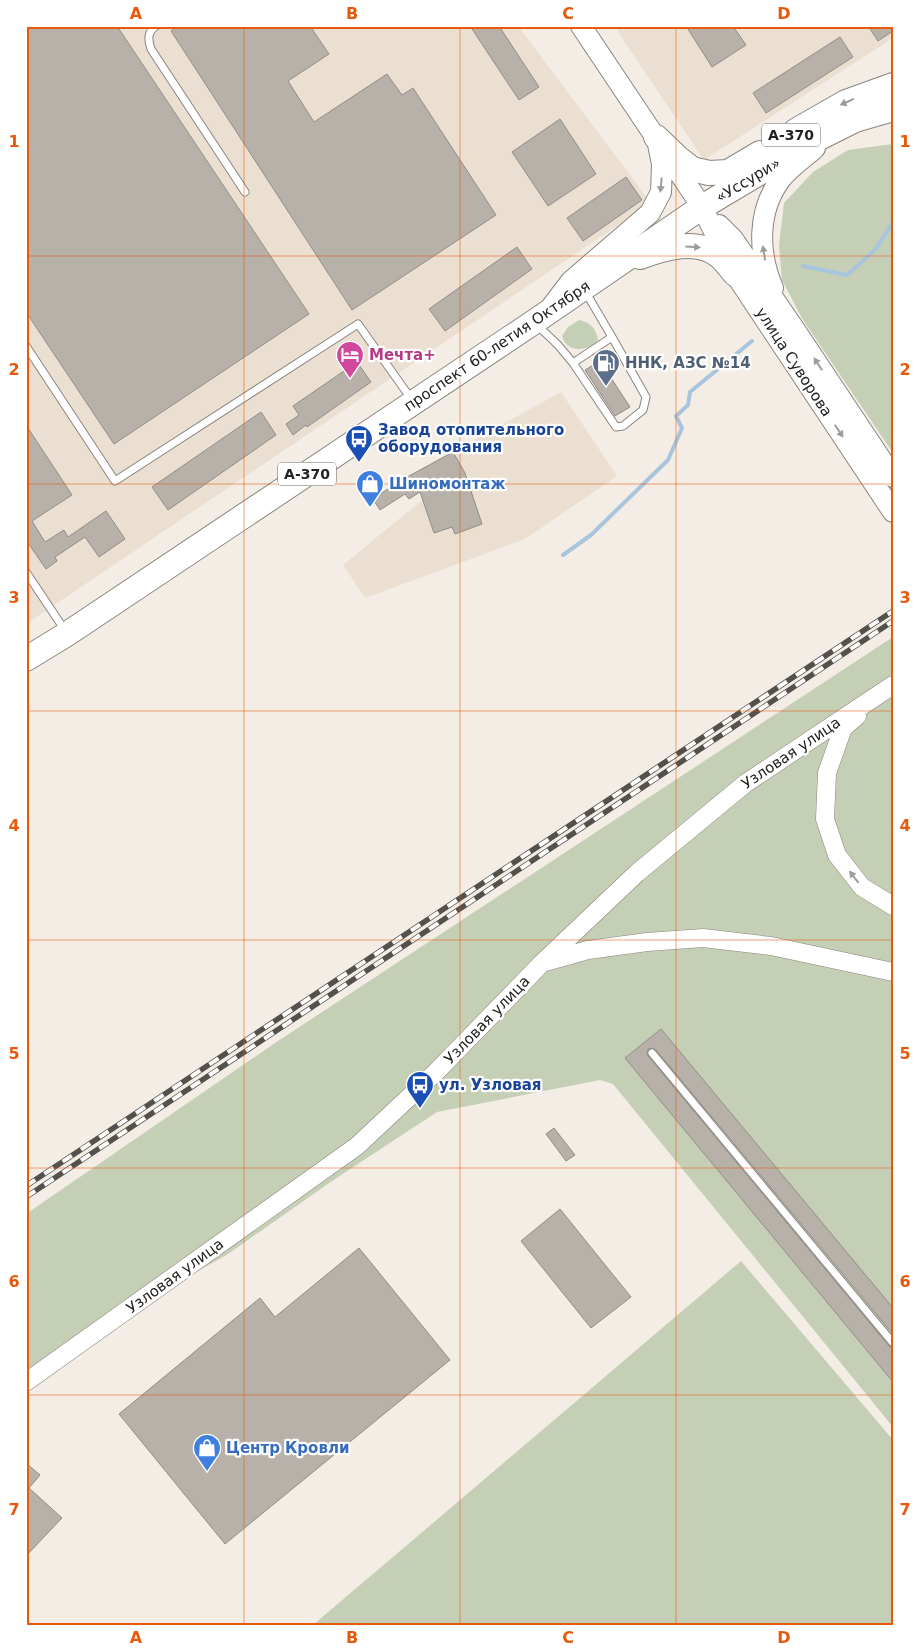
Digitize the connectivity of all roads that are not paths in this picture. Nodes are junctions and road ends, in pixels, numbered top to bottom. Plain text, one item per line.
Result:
1 (156, 26) edge
2 (581, 26) edge
3 (893, 86) edge
4 (893, 109) edge
5 (797, 130) junction
6 (838, 130) junction
7 (656, 137) junction
8 (245, 192) dead end
9 (702, 207) junction
10 (612, 268) junction
11 (736, 274) junction
12 (583, 288) junction
13 (540, 318) junction
14 (796, 330) junction
15 (612, 337) junction
16 (26, 346) edge
17 (573, 363) junction
18 (414, 402) junction
19 (893, 478) edge
20 (891, 510) edge
21 (26, 572) edge
22 (67, 634) junction
23 (26, 659) edge
24 (26, 664) edge
25 (893, 685) edge
26 (799, 746) junction
27 (827, 773) junction
28 (893, 906) edge
29 (542, 963) junction
30 (893, 972) edge
31 (652, 1053) dead end
32 (893, 1342) edge
33 (26, 1382) edge

1 - 8 lane
2 - 7 main road, улица Суворова
3 -> 5 highway, «Уссури» / А-370
4 - 6 highway, «Уссури» / А-370
5 - 7 highway
5 - 9 highway, «Уссури» / А-370
6 - 9 highway, «Уссури» / А-370
14 -> 6 main road
7 - 9 main road, улица Суворова
7 -> 13 main road
9 - 10 highway, проспект 60-летия Октября / А-370
9 - 11 main road, улица Суворова
9 - 14 main road, улица Суворова
10 -> 11 highway
10 - 12 highway, проспект 60-летия Октября / А-370
11 -> 20 main road, улица Суворова
12 - 13 highway, проспект 60-летия Октября / А-370
12 - 15 lane
13 - 17 lane
13 - 18 highway, проспект 60-летия Октября / А-370
19 -> 14 main road, улица Суворова
15 - 17 lane
15 - 17 lane
16 - 18 lane
18 - 22 highway, проспект 60-летия Октября / А-370
21 - 22 lane
22 - 23 highway, проспект 60-летия Октября / А-370
22 - 24 highway, проспект 60-летия Октября / А-370
25 - 26 street, Узловая улица
25 - 27 street
26 - 27 street
26 - 29 street, Узловая улица
28 -> 27 street
29 - 30 street
29 - 33 street, Узловая улица
31 - 32 lane

